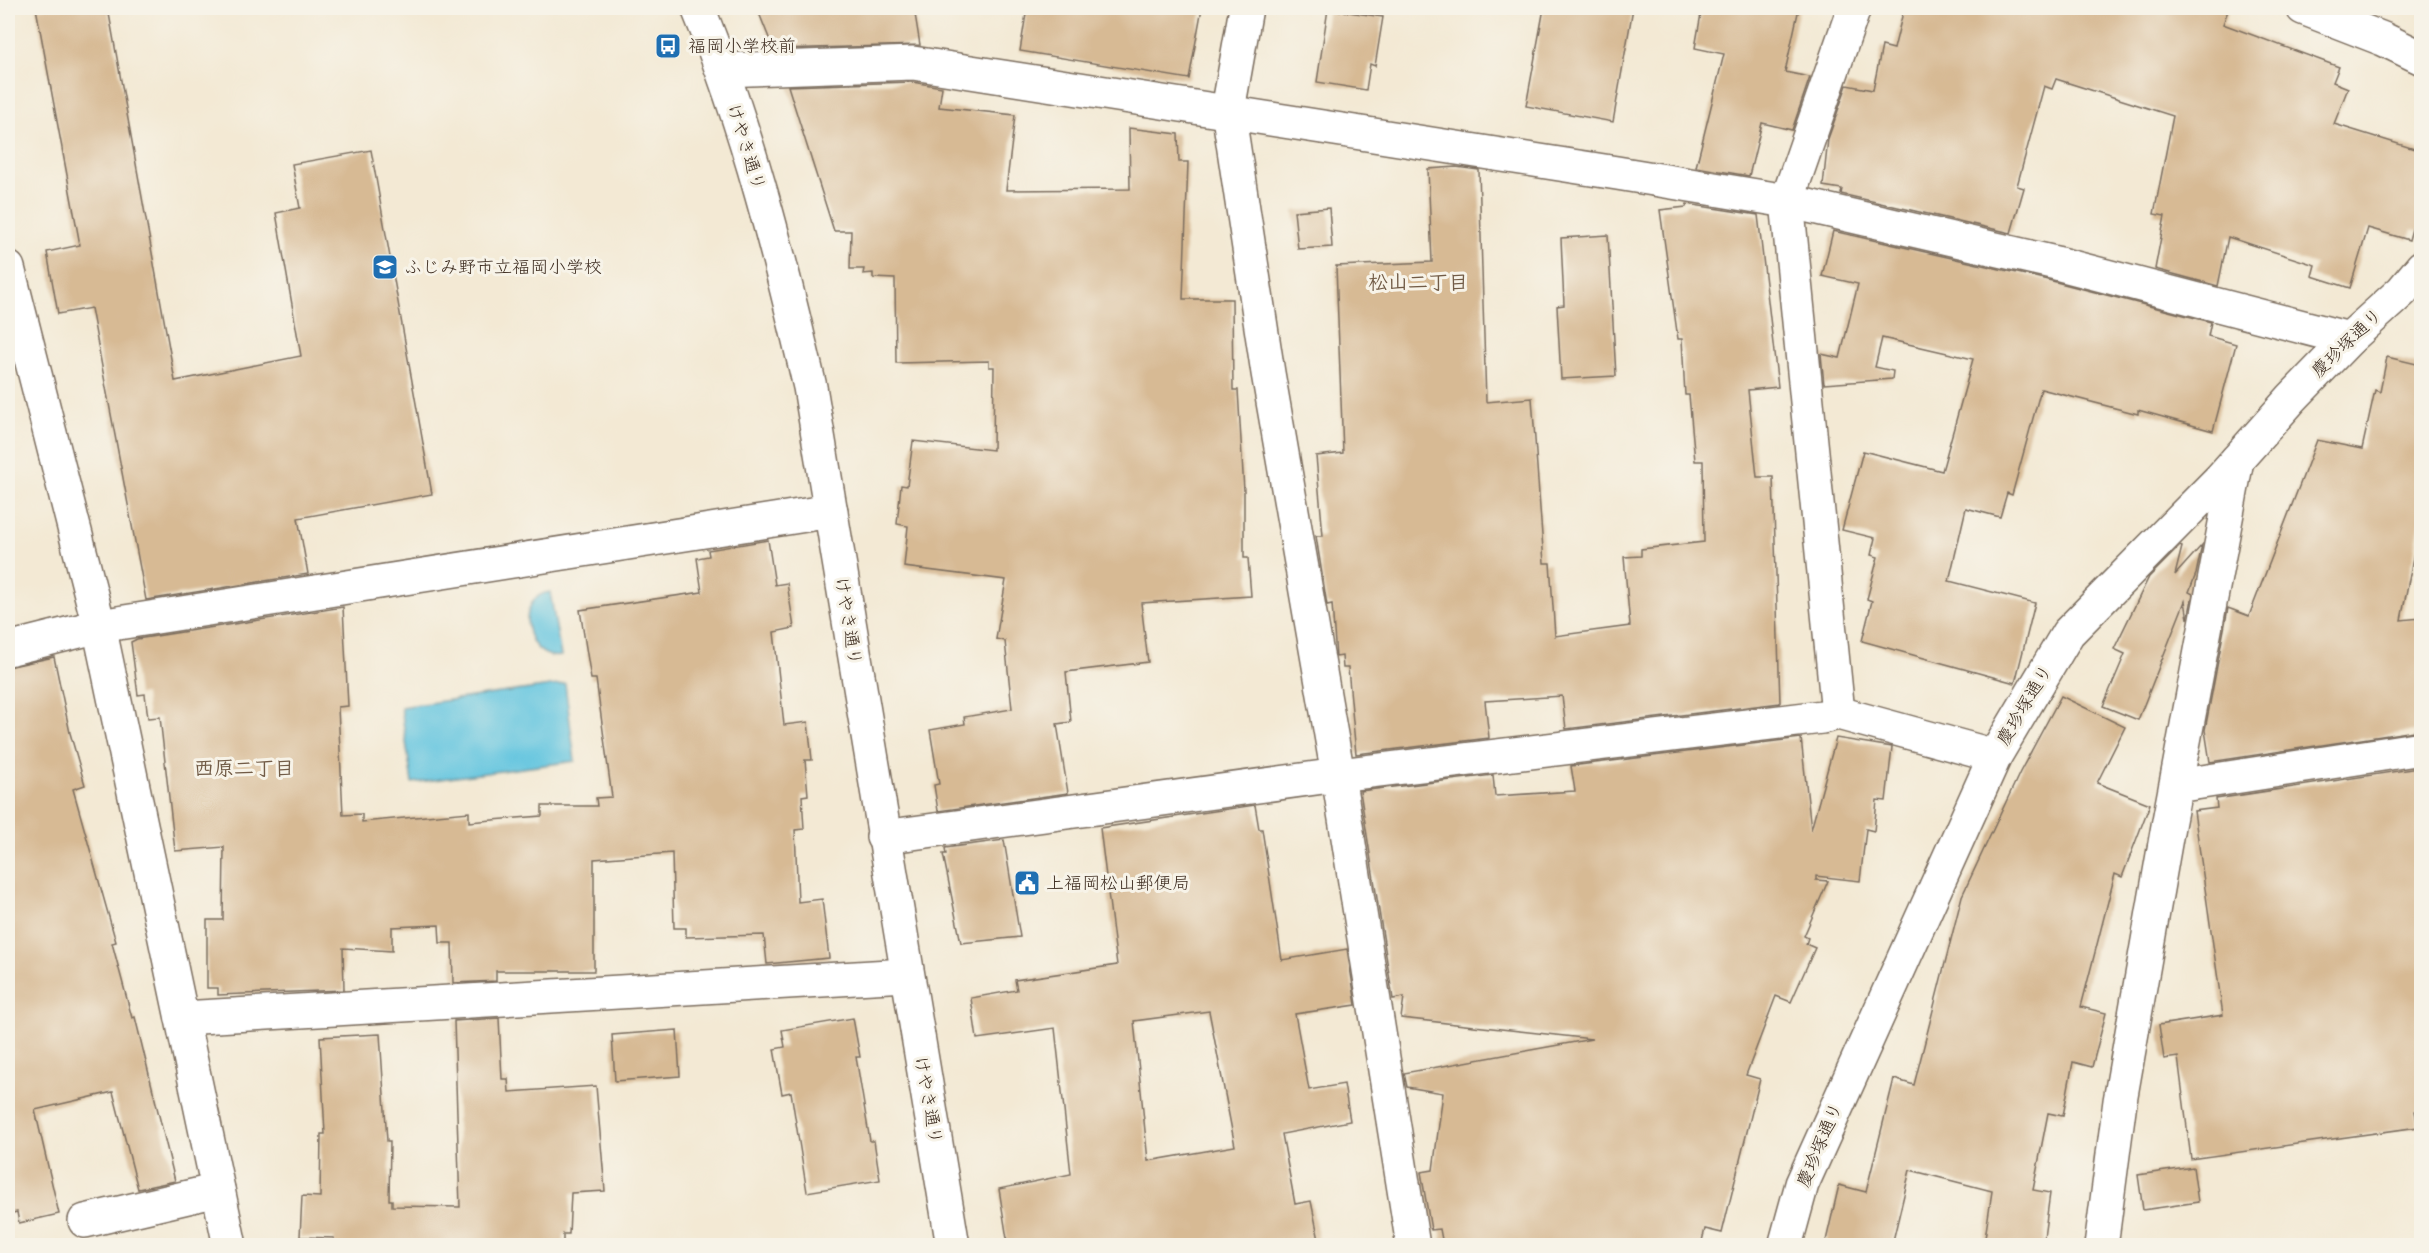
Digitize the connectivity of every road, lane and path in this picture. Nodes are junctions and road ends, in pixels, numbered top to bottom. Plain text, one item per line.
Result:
1 (698, 8) edge
2 (1246, 8) edge
3 (1854, 8) edge
4 (2303, 8) edge
5 (2421, 58) edge
6 (723, 70) junction
7 (1228, 110) junction
8 (1787, 201) junction
9 (2421, 267) edge
10 (8, 268) edge
11 (2349, 339) junction
12 (2237, 460) junction
13 (831, 511) junction
14 (99, 626) junction
15 (8, 649) edge
16 (1838, 713) junction
17 (2421, 748) edge
18 (1995, 756) junction
19 (1338, 776) junction
20 (2176, 786) junction
21 (883, 837) junction
22 (906, 975) junction
23 (182, 1018) junction
24 (218, 1190) junction
25 (85, 1221) dead end
26 (230, 1245) edge
27 (953, 1245) edge
28 (1413, 1245) edge
29 (1785, 1245) edge
30 (2101, 1245) edge

1 - 6 street, けやき通り
2 - 7 street
3 - 8 street
4 - 5 street
6 - 7 street
6 - 13 street, けやき通り
7 - 8 street
7 - 19 street
8 - 11 street
8 - 16 street
9 - 11 street, 慶珍塚通り
10 - 14 street
11 - 12 street, 慶珍塚通り
12 - 18 street, 慶珍塚通り
12 - 20 street
13 - 14 street
13 - 21 street, けやき通り
14 - 15 street
14 - 23 street
16 - 18 street
16 - 19 street
17 - 20 street
18 - 29 street, 慶珍塚通り
19 - 21 street
19 - 28 street
20 - 30 street
21 - 22 street, けやき通り
22 - 23 street
22 - 27 street, けやき通り
23 - 24 street
24 - 25 street
24 - 26 street

